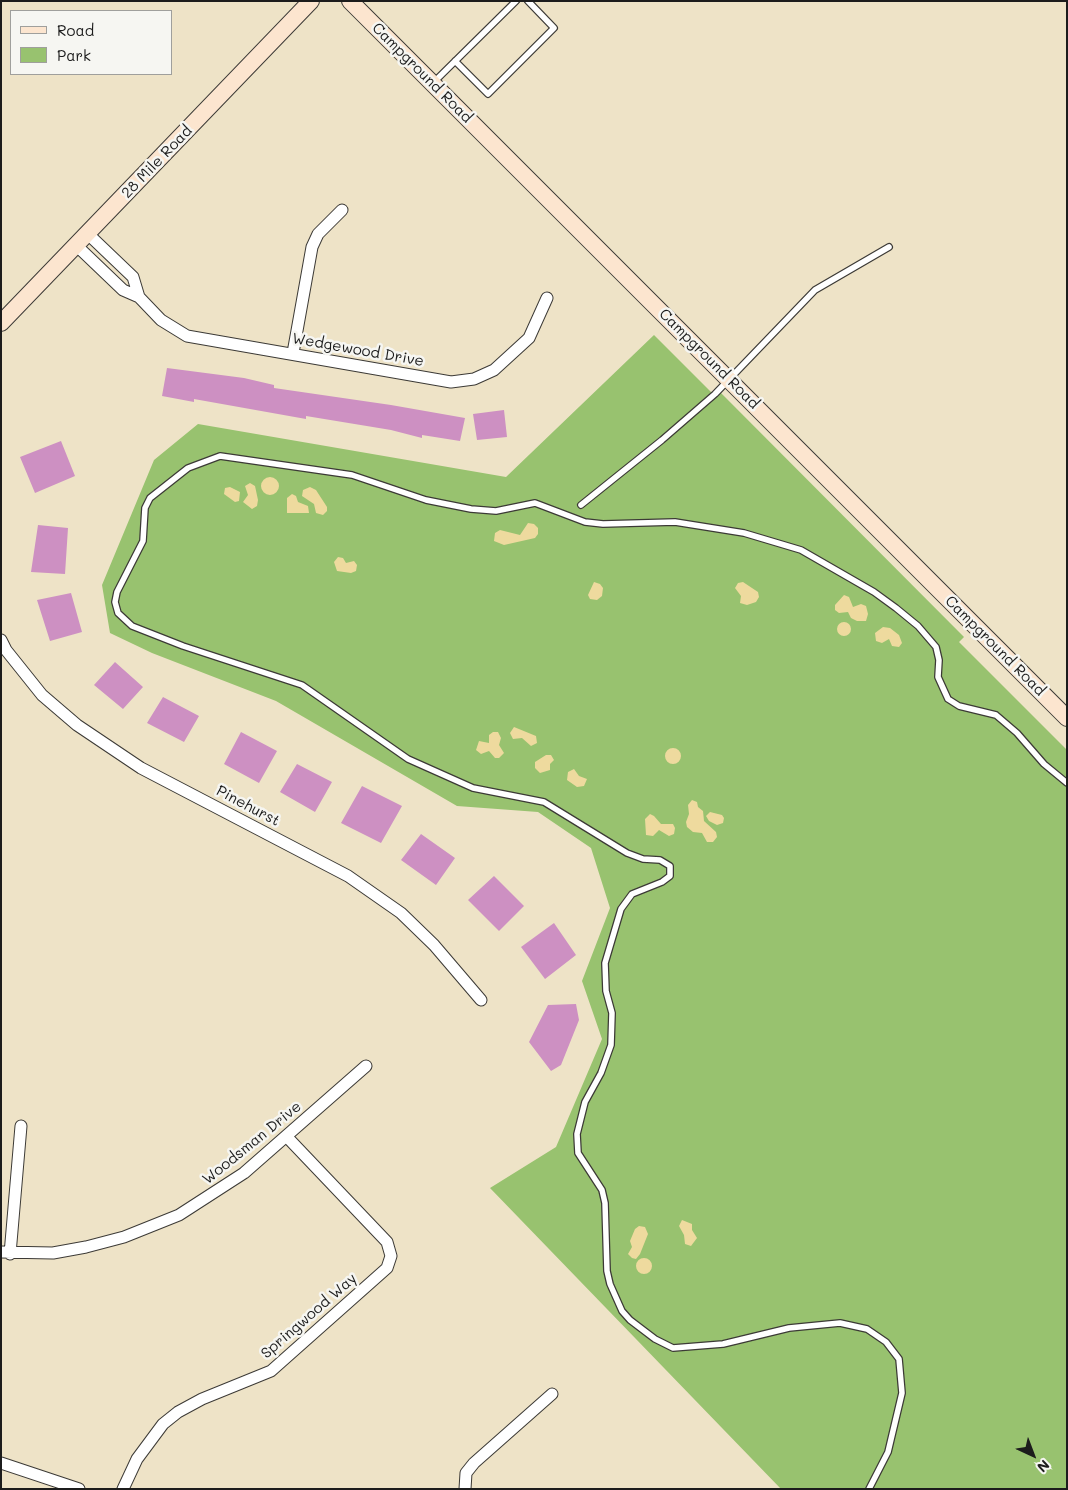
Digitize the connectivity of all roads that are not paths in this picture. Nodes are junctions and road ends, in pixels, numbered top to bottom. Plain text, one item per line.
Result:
1 (312, 1) edge
2 (350, 1) edge
3 (516, 1) edge
4 (528, 1) edge
5 (455, 61) junction
6 (433, 84) junction
7 (342, 210) dead end
8 (88, 234) junction
9 (77, 246) junction
10 (889, 247) dead end
11 (140, 297) junction
12 (547, 298) dead end
13 (4, 313) edge
14 (292, 353) junction
15 (729, 379) junction
16 (581, 505) dead end
17 (1, 640) edge
18 (1067, 718) edge
19 (1067, 783) edge
20 (481, 1000) dead end
21 (366, 1066) dead end
22 (21, 1126) dead end
23 (287, 1137) junction
24 (6, 1253) edge
25 (552, 1394) dead end
26 (1, 1462) edge
27 (79, 1489) edge
28 (122, 1489) edge
29 (465, 1489) edge
30 (869, 1489) edge

1 - 8 street, 28 Mile Road
2 - 6 street, Campground Road
3 - 5 lane
4 - 5 lane
5 - 6 lane
6 - 15 street, Campground Road
7 - 14 street
8 - 9 street, 28 Mile Road
8 - 11 street, Wedgewood Drive
9 - 11 street, Wedgewood Drive
9 - 13 street, 28 Mile Road
10 - 15 lane
11 - 14 street, Wedgewood Drive
12 - 14 street, Wedgewood Drive
15 - 16 lane
15 - 18 street, Campground Road
17 - 20 street, Pinehurst
19 - 30 lane
21 - 23 street, Woodsman Drive
22 - 24 street
23 - 24 street, Woodsman Drive
23 - 28 street, Springwood Way
25 - 29 street
26 - 27 street

